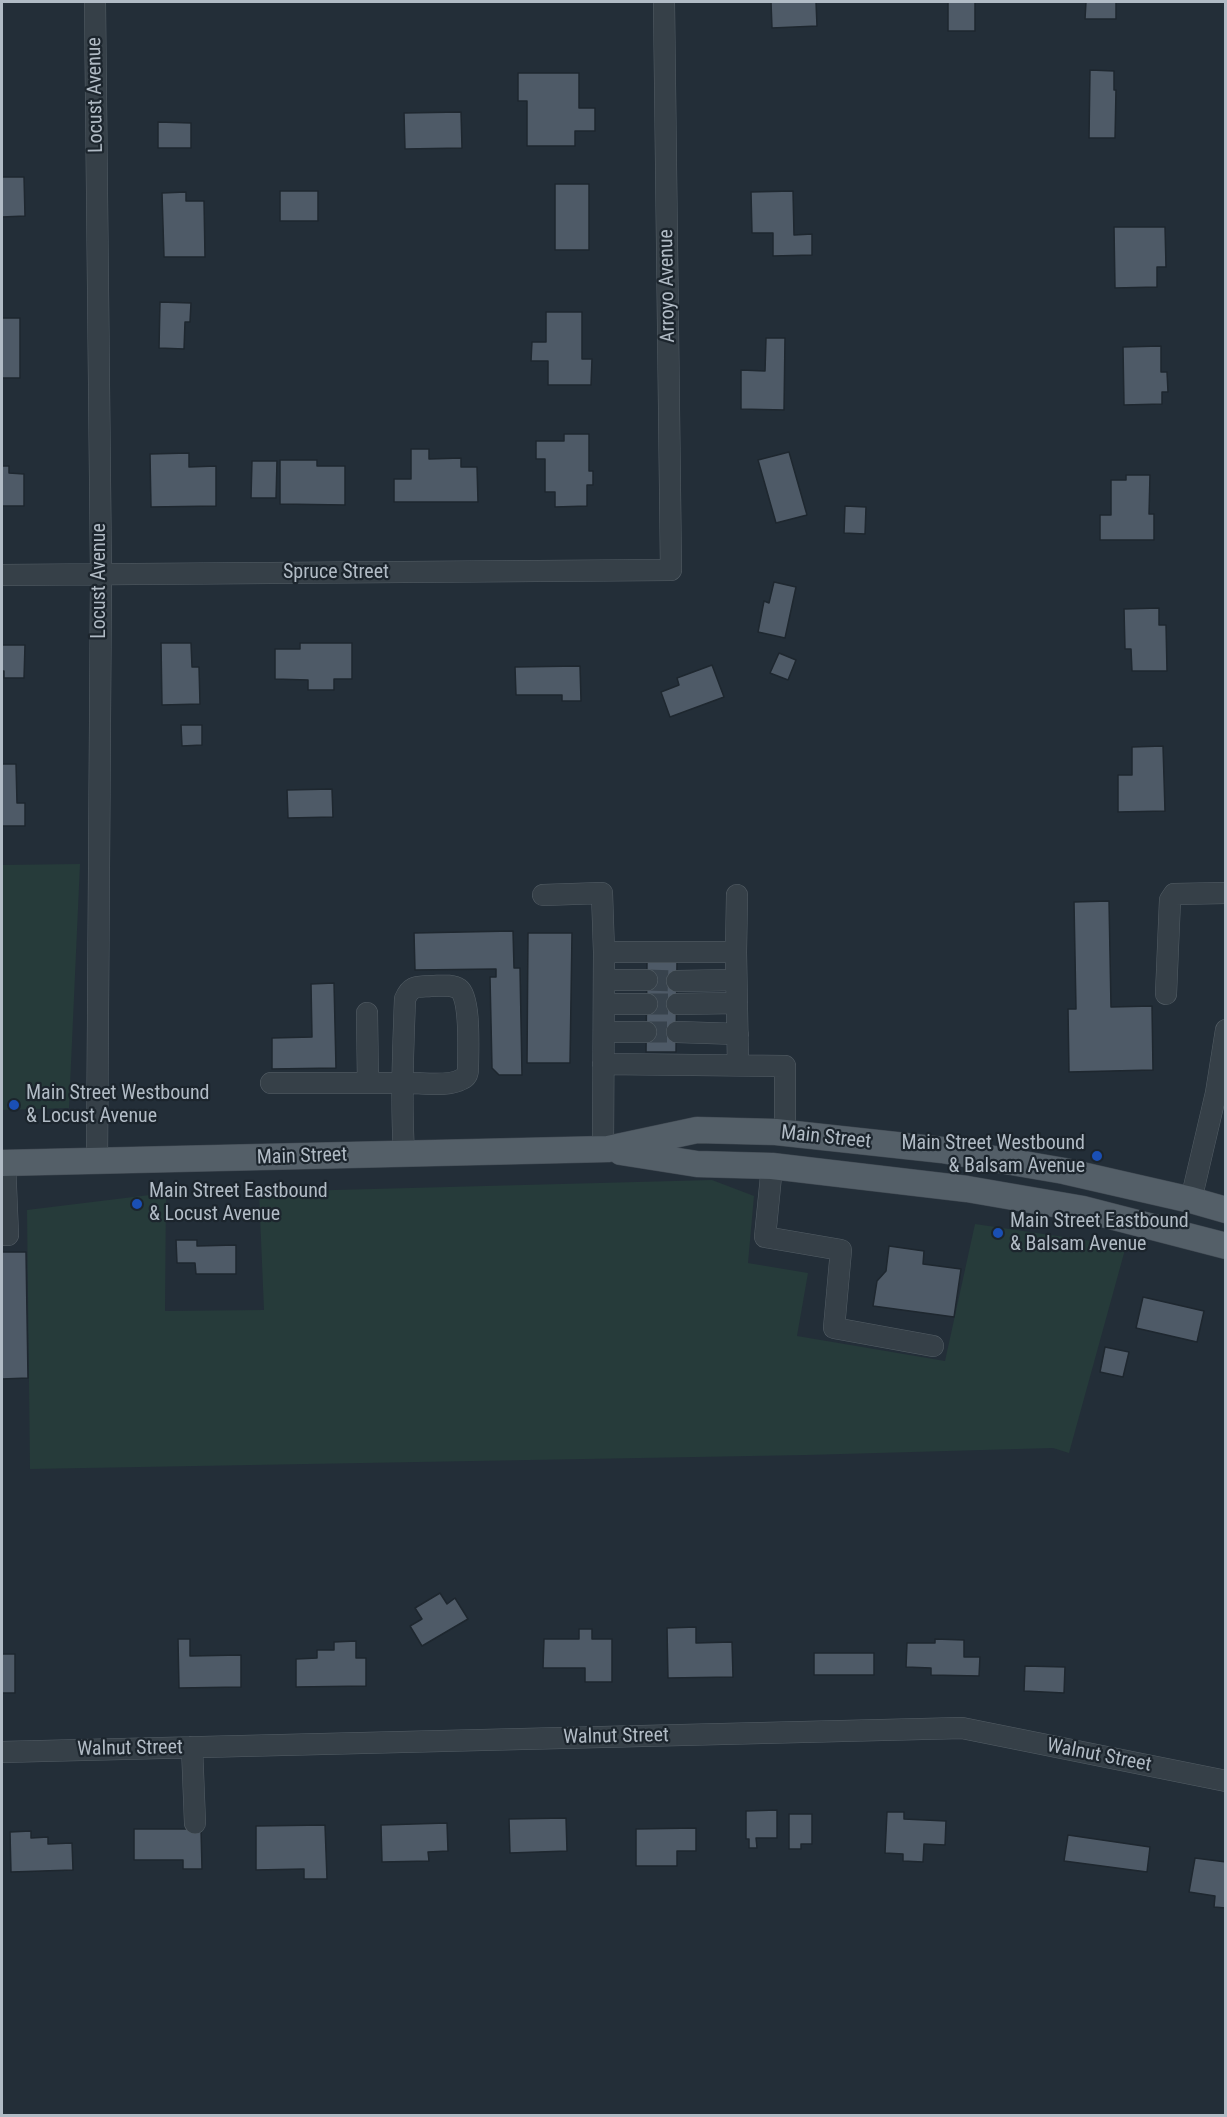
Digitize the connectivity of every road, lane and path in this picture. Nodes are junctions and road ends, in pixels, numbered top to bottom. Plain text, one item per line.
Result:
1 (95, 2) edge
2 (664, 2) edge
3 (671, 570) joint
4 (2, 575) edge
5 (101, 575) junction
6 (1226, 893) edge
7 (543, 896) dead end
8 (737, 896) dead end
9 (604, 952) junction
10 (736, 952) junction
11 (604, 980) junction
12 (647, 980) tunnel mouth
13 (736, 980) junction
14 (677, 981) tunnel mouth
15 (1166, 994) dead end
16 (737, 1003) junction
17 (604, 1004) junction
18 (647, 1004) tunnel mouth
19 (677, 1004) tunnel mouth
20 (367, 1013) dead end
21 (1226, 1030) edge
22 (604, 1032) junction
23 (646, 1032) tunnel mouth
24 (676, 1032) tunnel mouth
25 (738, 1034) junction
26 (603, 1064) junction
27 (738, 1065) junction
28 (271, 1083) dead end
29 (368, 1083) junction
30 (403, 1083) junction
31 (785, 1133) junction
32 (603, 1149) junction
33 (404, 1154) junction
34 (97, 1161) junction
35 (3, 1163) edge
36 (772, 1166) junction
37 (967, 1189) junction
38 (1191, 1200) junction
39 (1226, 1210) edge
40 (2, 1235) edge
41 (1226, 1246) edge
42 (933, 1346) dead end
43 (192, 1748) junction
44 (2, 1752) edge
45 (1226, 1781) edge
46 (195, 1824) dead end

1 - 5 street, Locust Avenue
2 - 3 street, Arroyo Avenue
3 - 5 street, Spruce Street
4 - 5 street, Spruce Street
5 - 34 street, Locust Avenue
6 - 15 street
7 - 9 street
8 - 10 street
9 - 10 street
9 - 11 street
10 - 13 street
11 - 12 street
11 - 17 street
13 - 14 street
13 - 16 street
16 - 19 street
16 - 25 street
17 - 18 street
17 - 22 street
20 - 29 street
21 - 38 street
22 - 23 street
22 - 26 street
24 - 25 street
25 - 27 street
26 - 27 street
26 - 32 street
27 - 31 street
28 - 29 street
29 - 30 street
30 - 30 street
30 - 33 street
31 - 32 main road, Main Street
31 - 38 main road, Main Street
32 - 33 main road, Main Street
32 - 36 main road, Main Street
33 - 34 main road, Main Street
34 - 35 main road, Main Street
35 - 40 street
36 - 37 main road, Main Street
36 - 42 street
37 - 38 main road
37 - 41 main road, Main Street
38 - 39 main road, Main Street
43 - 44 street, Walnut Street
43 - 45 street, Walnut Street
43 - 46 street

